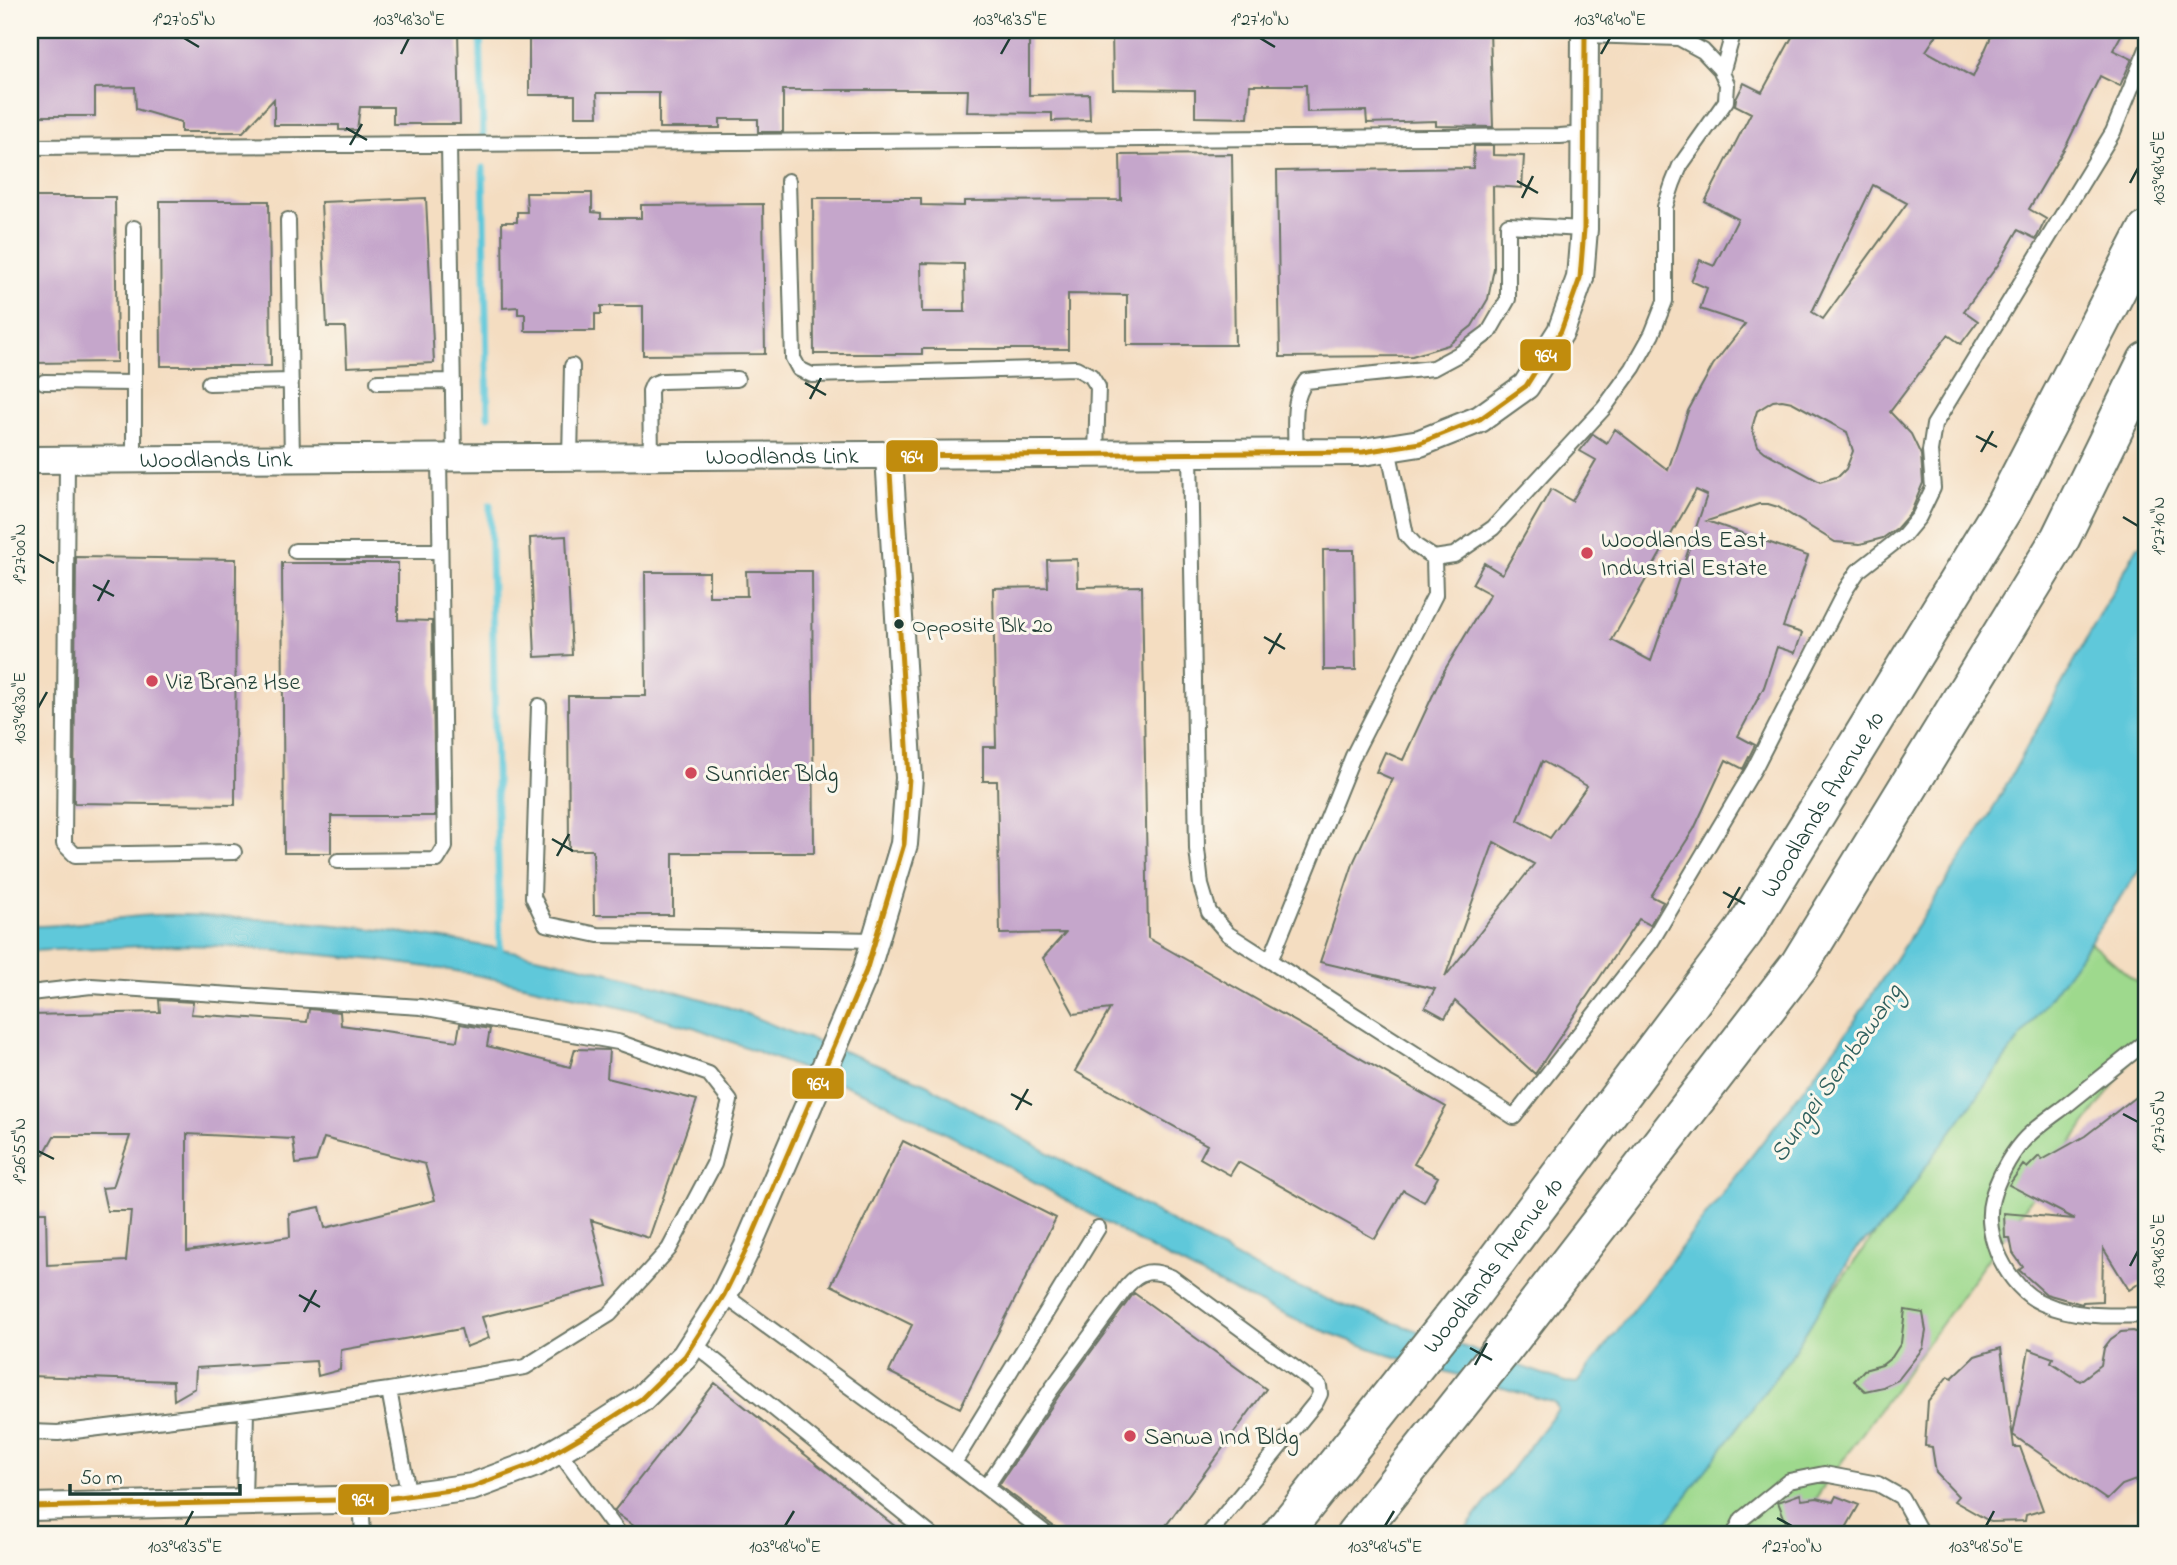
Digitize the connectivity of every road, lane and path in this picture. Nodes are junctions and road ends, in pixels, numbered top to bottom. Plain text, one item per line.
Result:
1 (1702, 30) edge
2 (1734, 30) edge
3 (1585, 32) edge
4 (1679, 38) junction
5 (2147, 49) edge
6 (1722, 73) junction
7 (1585, 134) junction
8 (449, 144) junction
9 (30, 147) edge
10 (788, 181) dead end
11 (289, 220) dead end
12 (134, 228) dead end
13 (1584, 229) junction
14 (2147, 231) edge
15 (2147, 361) edge
16 (572, 366) dead end
17 (737, 379) dead end
18 (291, 381) junction
19 (453, 381) junction
20 (44, 382) dead end
21 (378, 382) dead end
22 (134, 383) junction
23 (209, 383) dead end
24 (1388, 448) junction
25 (1295, 453) junction
26 (1096, 454) junction
27 (1191, 454) junction
28 (889, 456) junction
29 (570, 457) junction
30 (650, 457) junction
31 (446, 458) junction
32 (292, 459) junction
33 (30, 460) edge
34 (67, 460) junction
35 (134, 460) junction
36 (295, 551) dead end
37 (440, 551) junction
38 (1434, 558) junction
39 (539, 706) dead end
40 (234, 852) dead end
41 (338, 861) dead end
42 (876, 940) junction
43 (1270, 961) junction
44 (30, 993) edge
45 (2147, 1041) edge
46 (1098, 1228) dead end
47 (724, 1295) junction
48 (2147, 1315) edge
49 (693, 1343) junction
50 (389, 1390) junction
51 (246, 1410) junction
52 (30, 1432) edge
53 (558, 1450) junction
54 (954, 1462) junction
55 (986, 1487) junction
56 (409, 1497) junction
57 (361, 1499) junction
58 (244, 1501) junction
59 (30, 1507) edge
60 (363, 1535) edge
61 (620, 1535) edge
62 (931, 1535) edge
63 (1048, 1535) edge
64 (1208, 1535) edge
65 (1281, 1535) edge
66 (1355, 1535) edge
67 (1734, 1535) edge
68 (1922, 1535) edge

1 - 4 lane
2 - 6 lane
3 - 4 lane
3 - 7 street, Woodlands Link
4 - 6 lane
5 - 43 lane
6 - 38 lane
7 - 8 lane
7 - 13 street, Woodlands Link
8 - 9 lane
8 - 19 lane
10 - 26 lane
11 - 18 lane
12 - 22 lane
13 - 24 street, Woodlands Link
13 - 25 lane
14 - 65 main road, Woodlands Avenue 10
15 - 66 main road
16 - 29 lane
17 - 30 lane
18 - 23 lane
18 - 32 lane
19 - 21 lane
19 - 31 lane
20 - 22 lane
22 - 35 lane
24 - 25 street, Woodlands Link
24 - 38 lane
25 - 27 street, Woodlands Link
26 - 27 street, Woodlands Link
26 - 28 street, Woodlands Link
27 - 43 lane
28 - 30 street, Woodlands Link
28 - 42 street
29 - 30 street, Woodlands Link
29 - 31 street, Woodlands Link
31 - 32 street, Woodlands Link
31 - 37 lane
32 - 35 street, Woodlands Link
33 - 34 street, Woodlands Link
34 - 35 street, Woodlands Link
34 - 40 lane
36 - 37 lane
37 - 41 lane
38 - 43 lane
39 - 42 lane
42 - 47 street
44 - 50 lane
45 - 48 lane
46 - 54 lane
47 - 49 street
47 - 54 lane
49 - 53 street
49 - 62 lane
50 - 51 lane
50 - 56 lane
51 - 52 lane
51 - 58 lane
53 - 56 street
53 - 61 lane
54 - 55 lane
55 - 63 lane
55 - 64 lane
56 - 57 street
57 - 58 street
57 - 60 lane
58 - 59 street
67 - 68 lane

